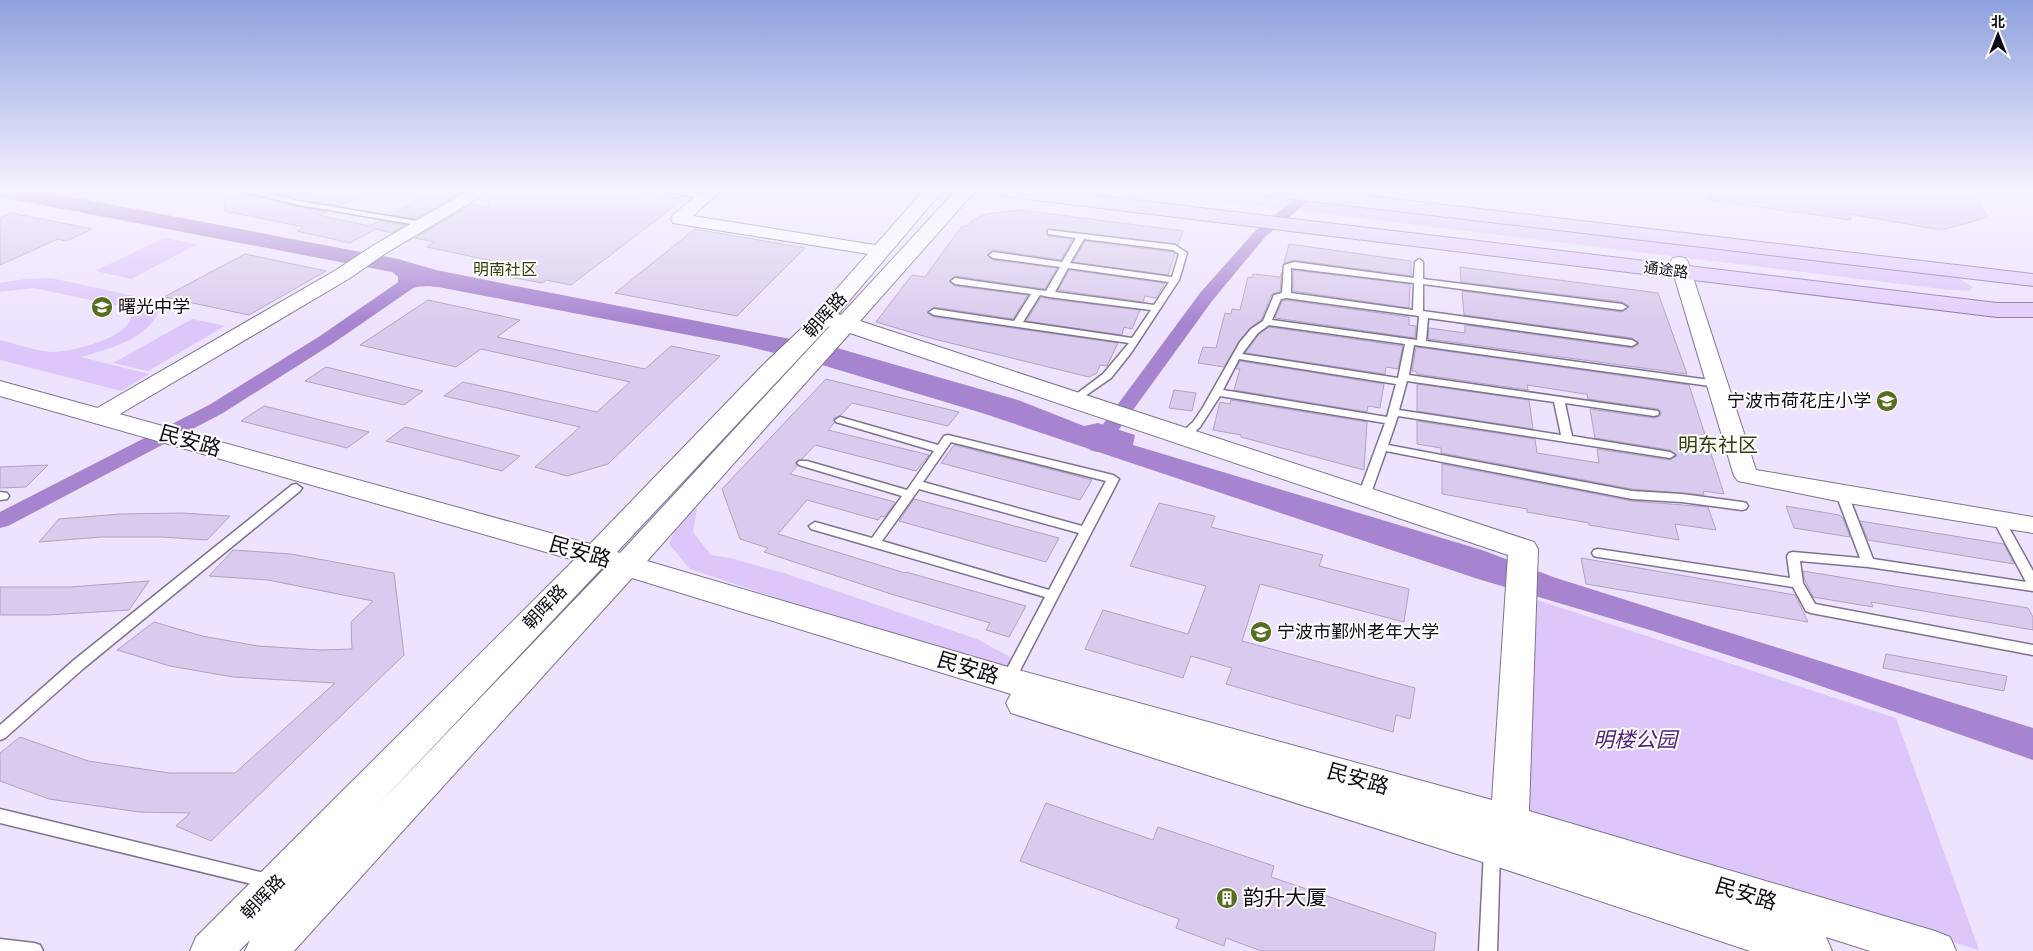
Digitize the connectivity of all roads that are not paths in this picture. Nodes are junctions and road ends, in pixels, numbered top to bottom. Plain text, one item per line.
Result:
1 (405, 234) edge
2 (776, 234) edge
3 (895, 234) edge
4 (923, 234) edge
5 (1069, 234) edge
6 (1377, 234) edge
7 (1441, 234) edge
8 (1667, 234) edge
9 (1714, 234) edge
10 (1081, 236) junction
11 (881, 251) junction
12 (993, 255) dead end
13 (1419, 262) dead end
14 (1065, 265) junction
15 (1681, 267) junction
16 (2033, 269) edge
17 (1175, 280) junction
18 (2033, 280) edge
19 (955, 281) dead end
20 (1419, 281) junction
21 (1037, 292) junction
22 (1049, 294) junction
23 (1286, 295) junction
24 (2033, 300) edge
25 (1622, 306) dead end
26 (1156, 308) junction
27 (2033, 310) edge
28 (934, 312) dead end
29 (1421, 313) junction
30 (1267, 322) junction
31 (1017, 324) junction
32 (830, 326) junction
33 (1135, 341) junction
34 (1410, 342) junction
35 (1421, 343) junction
36 (1632, 343) dead end
37 (1236, 356) junction
38 (1403, 380) junction
39 (1717, 384) junction
40 (0, 388) edge
41 (1217, 392) junction
42 (1559, 400) junction
43 (1079, 402) junction
44 (0, 408) edge
45 (1654, 413) dead end
46 (1392, 417) junction
47 (840, 420) dead end
48 (106, 427) junction
49 (1184, 436) junction
50 (1566, 439) junction
51 (1381, 447) junction
52 (187, 449) junction
53 (941, 449) junction
54 (1670, 455) dead end
55 (803, 462) dead end
56 (296, 488) junction
57 (913, 489) junction
58 (1842, 494) junction
59 (1364, 496) junction
60 (1742, 506) dead end
61 (1999, 520) junction
62 (2033, 525) edge
63 (815, 526) dead end
64 (1085, 531) junction
65 (874, 544) junction
66 (1598, 553) dead end
67 (1868, 562) junction
68 (605, 566) junction
69 (1797, 583) junction
70 (2033, 583) edge
71 (2033, 587) edge
72 (1052, 595) junction
73 (2033, 650) edge
74 (1008, 680) junction
75 (0, 734) edge
76 (0, 816) edge
77 (1501, 835) junction
78 (276, 883) junction
79 (0, 947) edge
80 (34, 951) edge
81 (211, 951) edge
82 (266, 951) edge
83 (1488, 951) edge
84 (1811, 951) edge
85 (1935, 951) edge

1 - 48 street
2 - 11 street
3 - 11 main road, 朝晖路
4 - 32 main road, 朝晖路
5 - 10 lane
6 - 15 main road, 通途路
7 - 15 main road, 通途路
8 - 18 main road, 通途路
9 - 16 main road, 通途路
10 - 14 lane
10 - 17 lane
11 - 32 main road, 朝晖路
12 - 14 lane
13 - 20 lane
14 - 17 lane
14 - 22 lane
15 - 24 main road, 通途路
15 - 27 main road, 通途路
15 - 39 street
17 - 26 lane
19 - 21 lane
20 - 23 lane
20 - 25 lane
20 - 29 lane
21 - 22 lane
21 - 31 lane
22 - 26 lane
23 - 29 lane
23 - 30 lane
26 - 33 lane
28 - 31 lane
29 - 35 lane
29 - 36 lane
30 - 34 lane
30 - 37 lane
31 - 33 lane
32 - 43 main road
32 - 68 main road, 朝晖路
33 - 43 lane
34 - 35 lane
34 - 38 lane
35 - 39 lane
37 - 38 lane
37 - 41 lane
38 - 42 lane
38 - 46 lane
39 - 58 street
40 - 48 main road, 民安路
41 - 46 lane
41 - 49 lane
42 - 45 lane
42 - 50 lane
43 - 49 main road
44 - 48 main road, 民安路
46 - 50 lane
46 - 51 lane
47 - 53 lane
48 - 52 main road, 民安路
48 - 52 main road, 民安路
49 - 59 main road
50 - 54 lane
51 - 59 lane
51 - 60 lane
52 - 56 main road, 民安路
52 - 68 main road, 民安路
53 - 57 lane
53 - 64 lane
55 - 57 lane
56 - 68 main road, 民安路
56 - 75 lane
57 - 64 lane
57 - 65 lane
58 - 61 street
58 - 67 lane
59 - 77 main road
61 - 62 street
61 - 70 lane
63 - 65 lane
64 - 72 lane
65 - 72 lane
66 - 69 lane
67 - 69 lane
67 - 71 lane
68 - 74 main road, 民安路
68 - 77 main road, 民安路
68 - 78 main road, 朝晖路
68 - 82 main road, 朝晖路
69 - 73 lane
72 - 74 lane
74 - 77 main road, 民安路
76 - 78 lane
77 - 83 lane
77 - 84 main road, 民安路
77 - 85 main road, 民安路
78 - 81 main road, 朝晖路
79 - 80 lane

